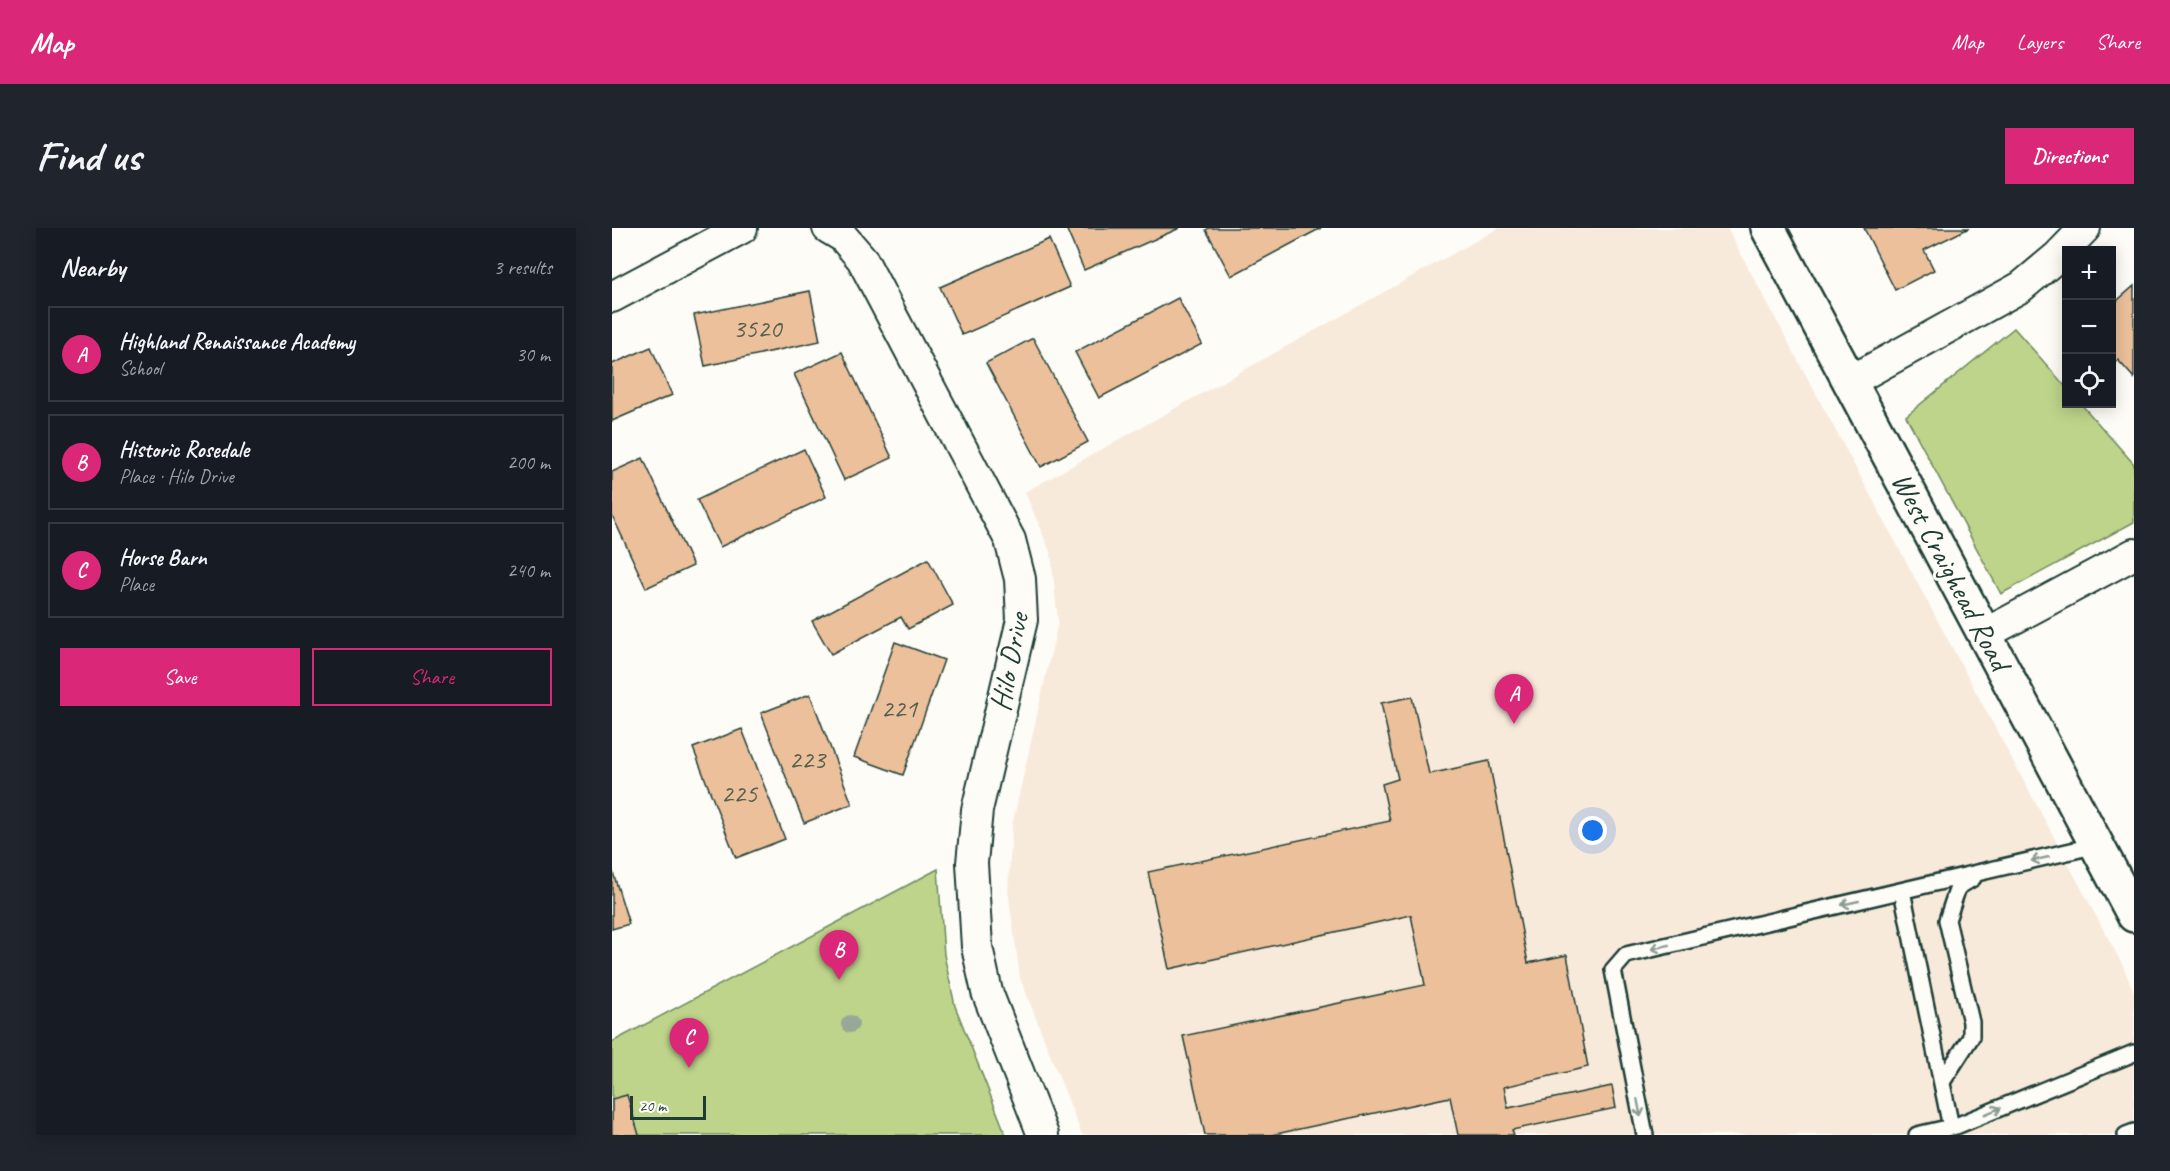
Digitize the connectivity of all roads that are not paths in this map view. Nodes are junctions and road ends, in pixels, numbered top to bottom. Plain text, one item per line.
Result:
1 (742, 228) edge
2 (828, 228) edge
3 (1768, 228) edge
4 (2085, 228) edge
5 (612, 297) edge
6 (1849, 382) junction
7 (2134, 554) edge
8 (1985, 634) junction
9 (2097, 845) junction
10 (1983, 872) junction
11 (1902, 891) junction
12 (2134, 915) edge
13 (2134, 1053) edge
14 (1942, 1082) junction
15 (1951, 1127) junction
16 (2134, 1132) edge
17 (1043, 1135) edge
18 (1645, 1135) edge
19 (1917, 1135) edge
20 (2126, 1135) edge

1 - 5 street
2 - 17 street, Hilo Drive
3 - 6 street, West Craighead Road
4 - 6 street
6 - 8 street, West Craighead Road
7 - 8 street
8 - 9 street, West Craighead Road
9 -> 10 lane
9 - 12 street, West Craighead Road
10 - 11 lane
10 - 14 lane
11 - 14 lane
11 -> 18 lane
15 -> 13 lane
14 - 15 lane
15 - 19 lane
16 - 20 lane

